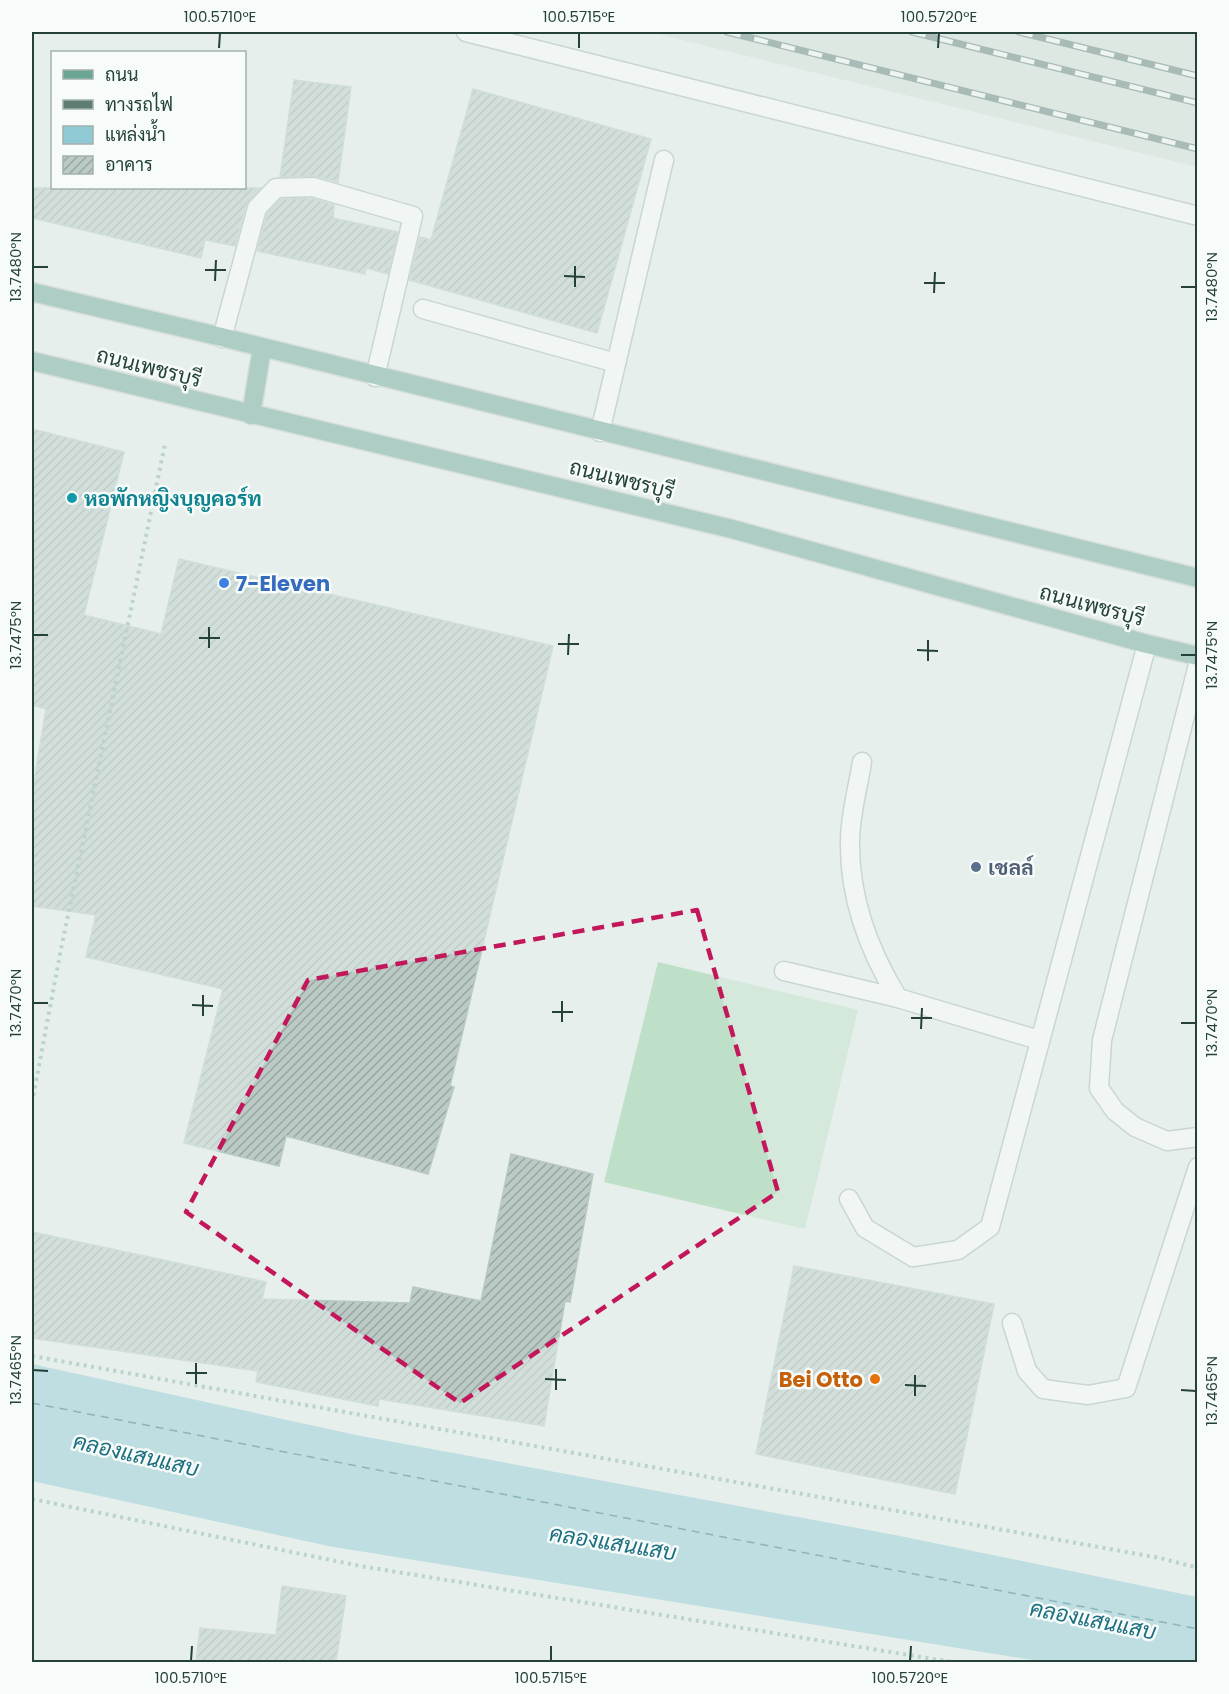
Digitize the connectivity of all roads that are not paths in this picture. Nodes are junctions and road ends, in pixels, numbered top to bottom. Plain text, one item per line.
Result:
1 (466, 32) edge
2 (664, 160) dead end
3 (1197, 216) edge
4 (32, 292) edge
5 (423, 309) dead end
6 (222, 338) junction
7 (262, 348) junction
8 (32, 361) edge
9 (616, 363) junction
10 (375, 377) junction
11 (251, 415) junction
12 (600, 432) junction
13 (1197, 578) edge
14 (1147, 644) junction
15 (1197, 656) edge
16 (1197, 664) edge
17 (862, 762) dead end
18 (784, 972) dead end
19 (898, 999) junction
20 (1039, 1040) junction
21 (1197, 1137) edge
22 (1197, 1167) edge
23 (849, 1199) dead end
24 (1012, 1323) dead end

1 - 3 street
2 - 9 street
4 - 6 main road, ถนนเพชรบุรี
5 - 9 street
6 - 7 main road, ถนนเพชรบุรี
6 - 10 street
7 - 10 main road, ถนนเพชรบุรี
7 - 11 main road
8 - 11 main road, ถนนเพชรบุรี
9 - 12 street
10 - 12 main road, ถนนเพชรบุรี
11 - 14 main road, ถนนเพชรบุรี
12 - 13 main road, ถนนเพชรบุรี
14 - 15 main road, ถนนเพชรบุรี
14 - 20 street
16 - 21 street
17 - 19 street
18 - 19 street
19 - 20 street
20 - 23 street
22 - 24 street

